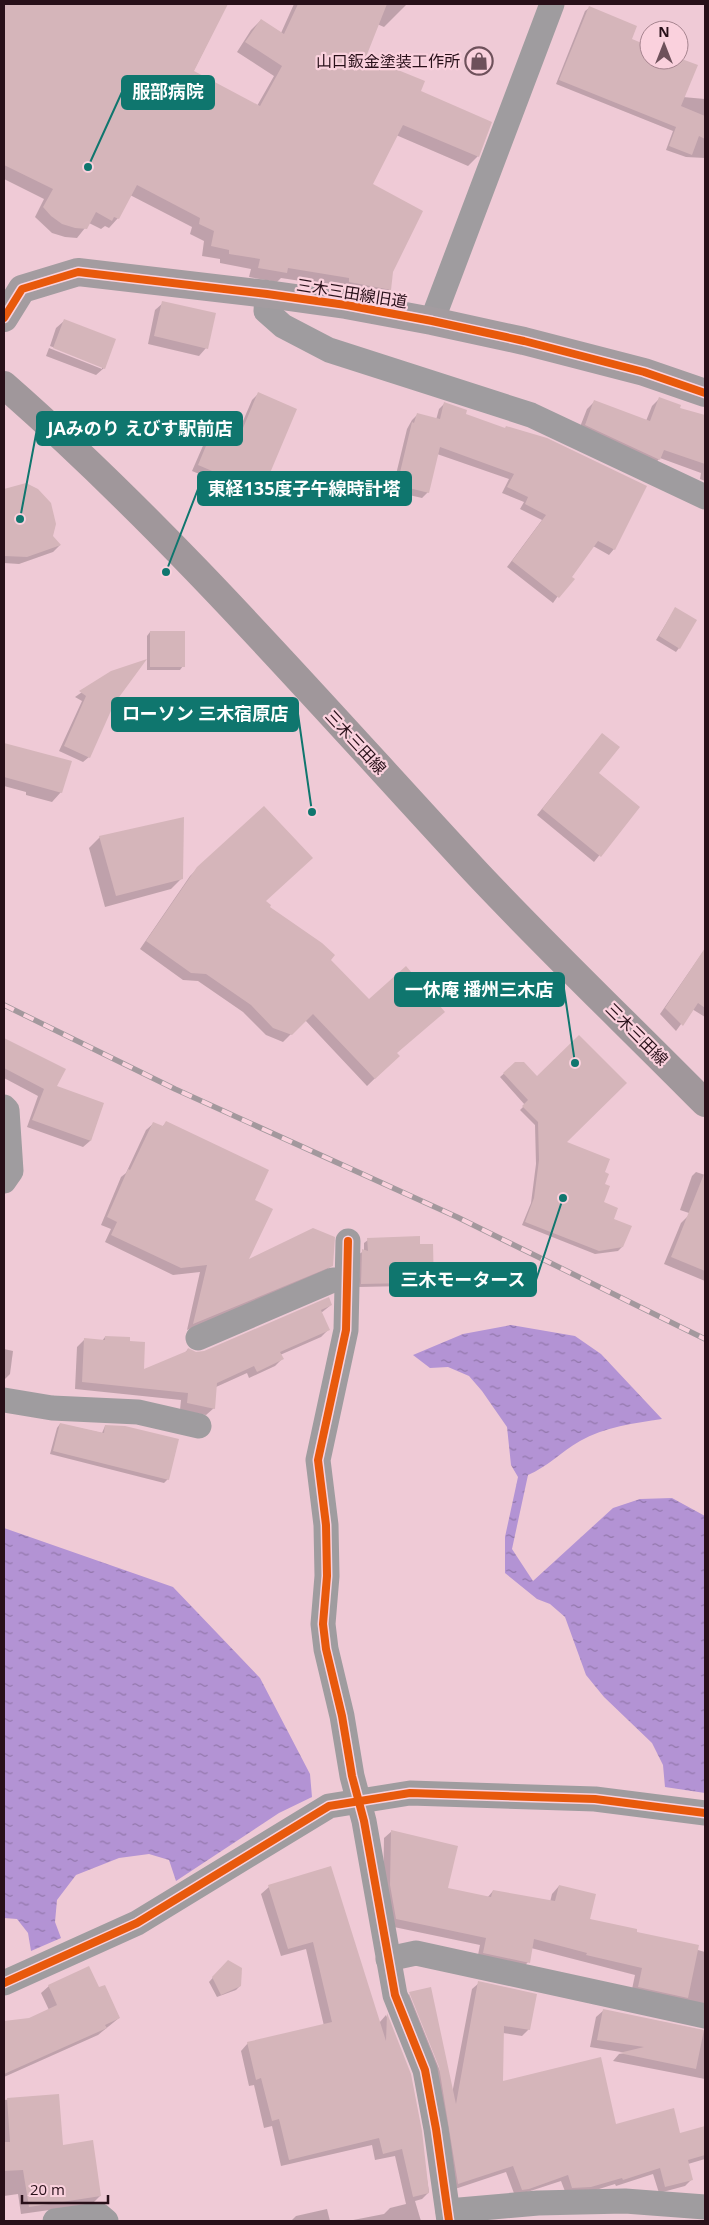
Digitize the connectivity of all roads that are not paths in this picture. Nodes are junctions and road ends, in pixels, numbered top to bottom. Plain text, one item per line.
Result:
1 (552, 4) edge
2 (267, 294) junction
3 (4, 318) edge
4 (432, 320) junction
5 (4, 385) edge
6 (705, 393) edge
7 (705, 497) edge
8 (705, 1103) edge
9 (4, 1107) edge
10 (4, 1181) edge
11 (348, 1241) dead end
12 (347, 1280) junction
13 (198, 1338) dead end
14 (4, 1400) edge
15 (199, 1426) dead end
16 (358, 1801) junction
17 (705, 1813) edge
18 (388, 1958) junction
19 (4, 1983) edge
20 (705, 2016) edge
21 (705, 2207) edge
22 (449, 2216) edge
23 (55, 2221) edge
24 (106, 2221) edge

1 - 4 street
2 - 3 street, 三木三田線旧道
2 - 4 street, 三木三田線旧道
2 - 7 street
4 - 6 street, 三木三田線旧道
5 - 8 main road, 三木三田線
9 - 10 street
11 - 12 street
12 - 13 street
12 - 16 street
14 - 15 street
16 - 17 street
16 - 18 street
16 - 19 street
18 - 20 street
18 - 22 street
21 - 22 street
23 - 24 street

